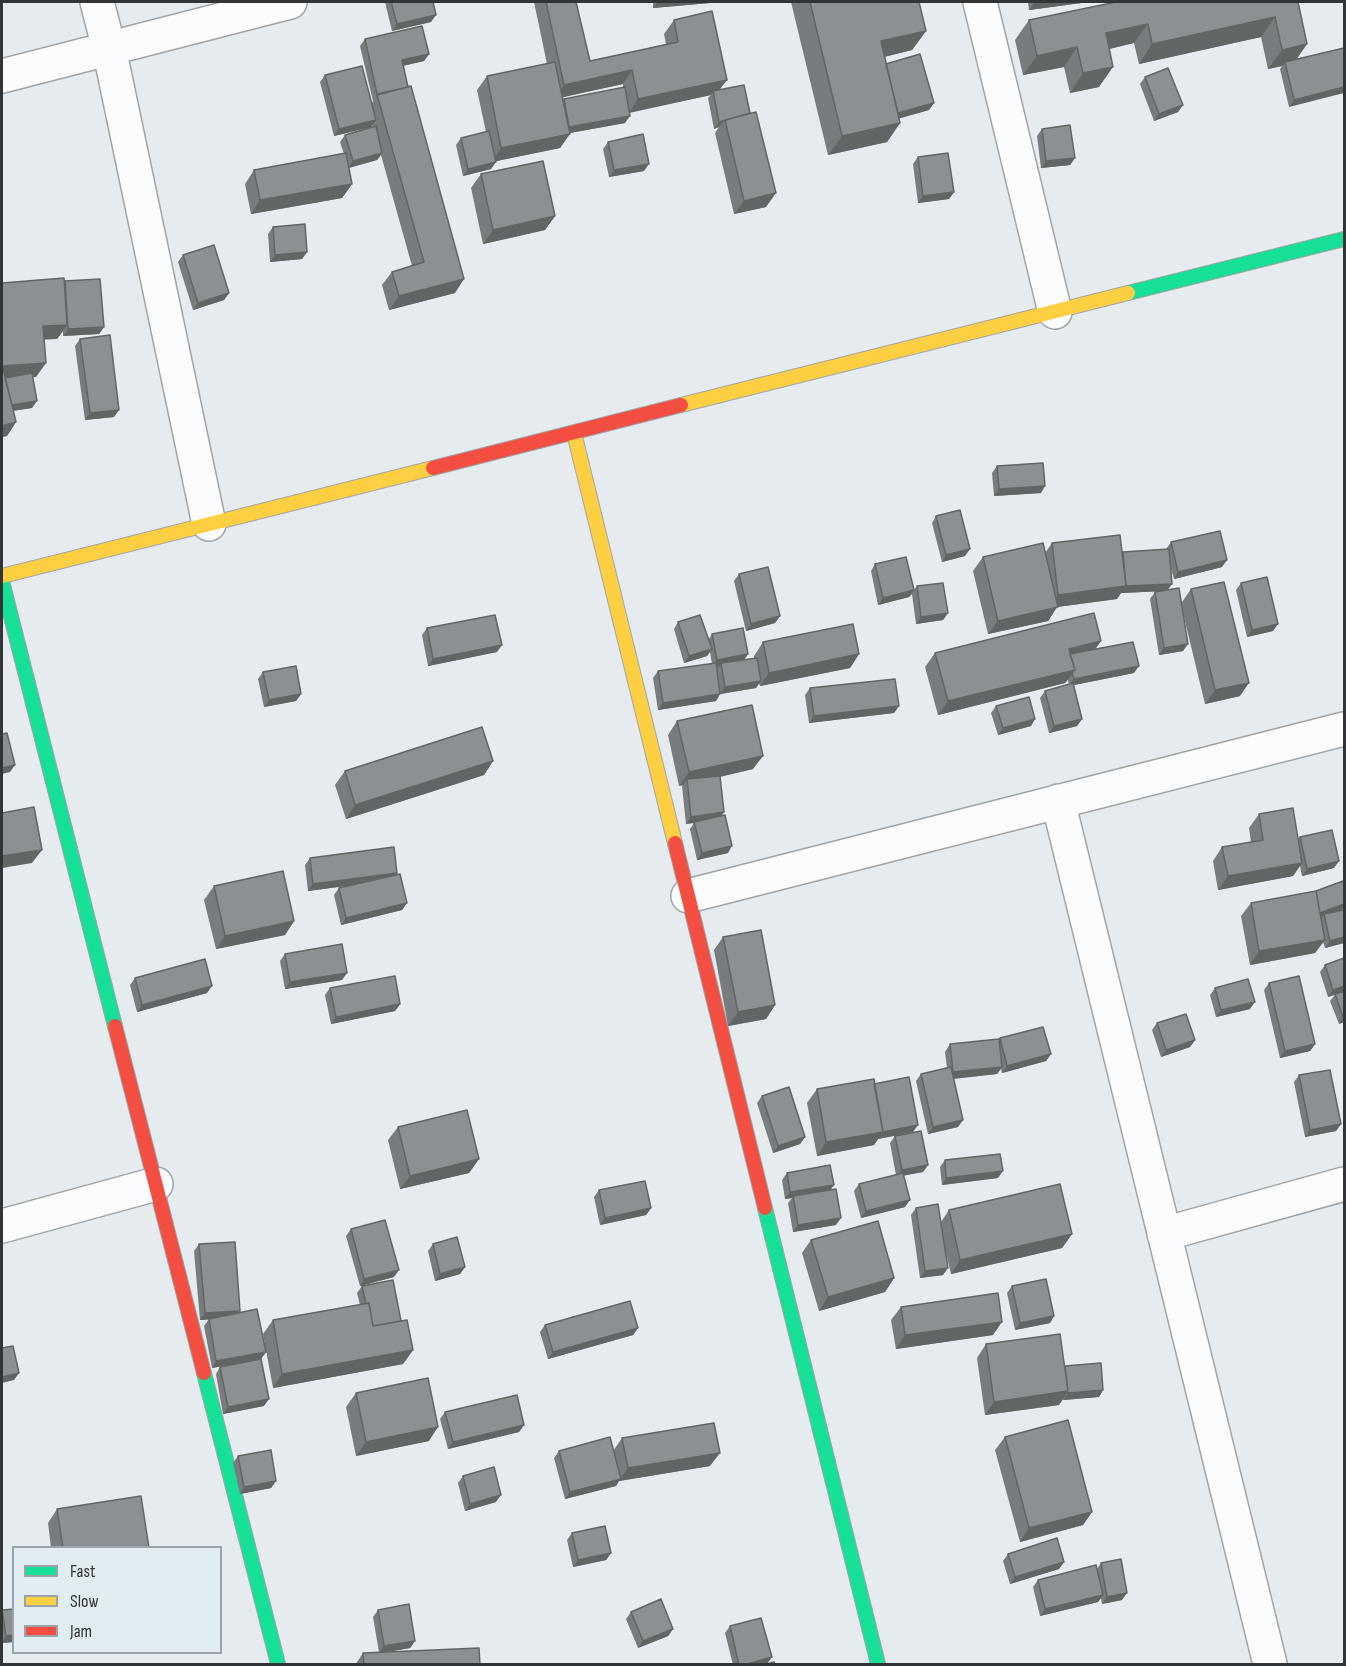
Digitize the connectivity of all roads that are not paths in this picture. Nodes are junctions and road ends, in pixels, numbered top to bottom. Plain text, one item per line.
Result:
1 (97, 2) edge
2 (290, 2) edge
3 (980, 2) edge
4 (109, 48) junction
5 (2, 76) edge
6 (1344, 239) edge
7 (1055, 312) junction
8 (574, 433) junction
9 (209, 524) junction
10 (2, 578) edge
11 (1344, 729) edge
12 (1058, 801) junction
13 (688, 896) junction
14 (156, 1184) junction
15 (1344, 1184) edge
16 (2, 1226) edge
17 (1164, 1234) junction
18 (278, 1665) edge
19 (878, 1665) edge
20 (1270, 1665) edge

1 - 4 street
2 - 4 street
3 - 7 street
4 - 5 street
4 - 9 street
6 - 7 street
7 - 8 street
8 - 9 street
8 - 13 street
9 - 10 street
10 - 14 street
11 - 12 street
12 - 13 street
12 - 17 street
13 - 19 street
14 - 16 street
14 - 18 street
15 - 17 street
17 - 20 street

